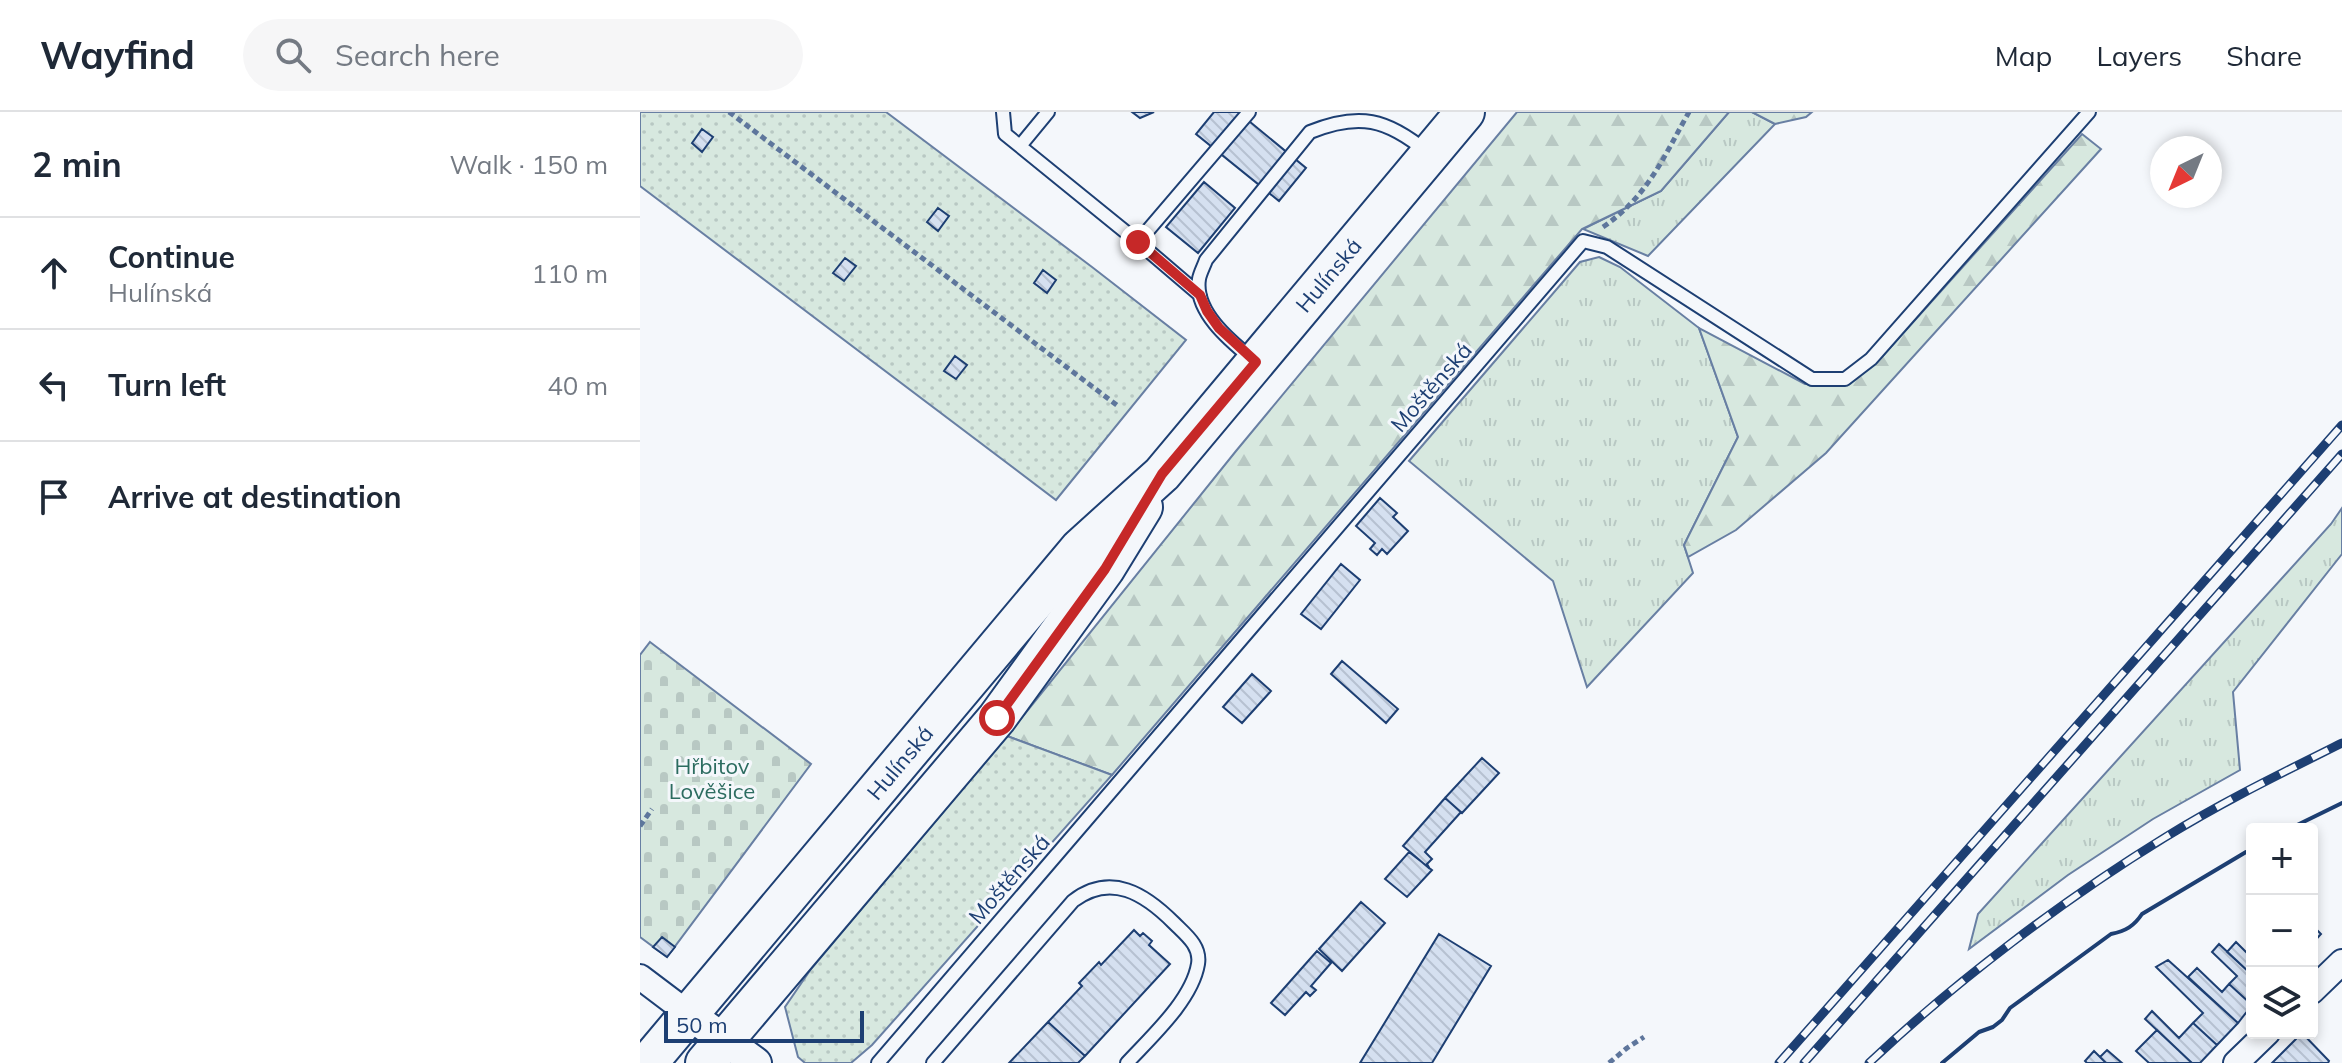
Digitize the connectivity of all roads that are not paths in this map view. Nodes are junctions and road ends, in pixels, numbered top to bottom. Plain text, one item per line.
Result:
1 (1003, 112) edge
2 (1048, 112) edge
3 (1249, 112) edge
4 (1465, 112) edge
5 (2089, 112) edge
6 (1337, 113) edge
7 (1020, 146) junction
8 (1430, 154) junction
9 (1138, 242) junction
10 (1200, 295) junction
11 (1256, 362) junction
12 (1162, 474) junction
13 (2342, 962) edge
14 (640, 977) edge
15 (2318, 985) edge
16 (689, 1014) junction
17 (2261, 1039) edge
18 (715, 1051) edge
19 (648, 1063) edge
20 (756, 1063) edge
21 (878, 1063) edge
22 (933, 1063) edge
23 (1127, 1063) edge
24 (2236, 1063) edge

1 - 7 lane
2 - 7 lane
3 - 9 lane
4 - 8 main road, Hulínská
5 - 21 lane, Moštěnská
6 - 8 lane
6 - 10 lane
7 - 9 lane
8 - 11 main road, Hulínská
9 - 10 lane
10 - 11 lane
11 - 12 main road, Hulínská
12 - 16 main road, Hulínská
12 - 18 main road, Hulínská
13 - 15 street
14 - 16 street
16 - 18 street
16 - 19 main road, Hulínská
17 - 24 street
18 - 20 street
22 - 23 lane

